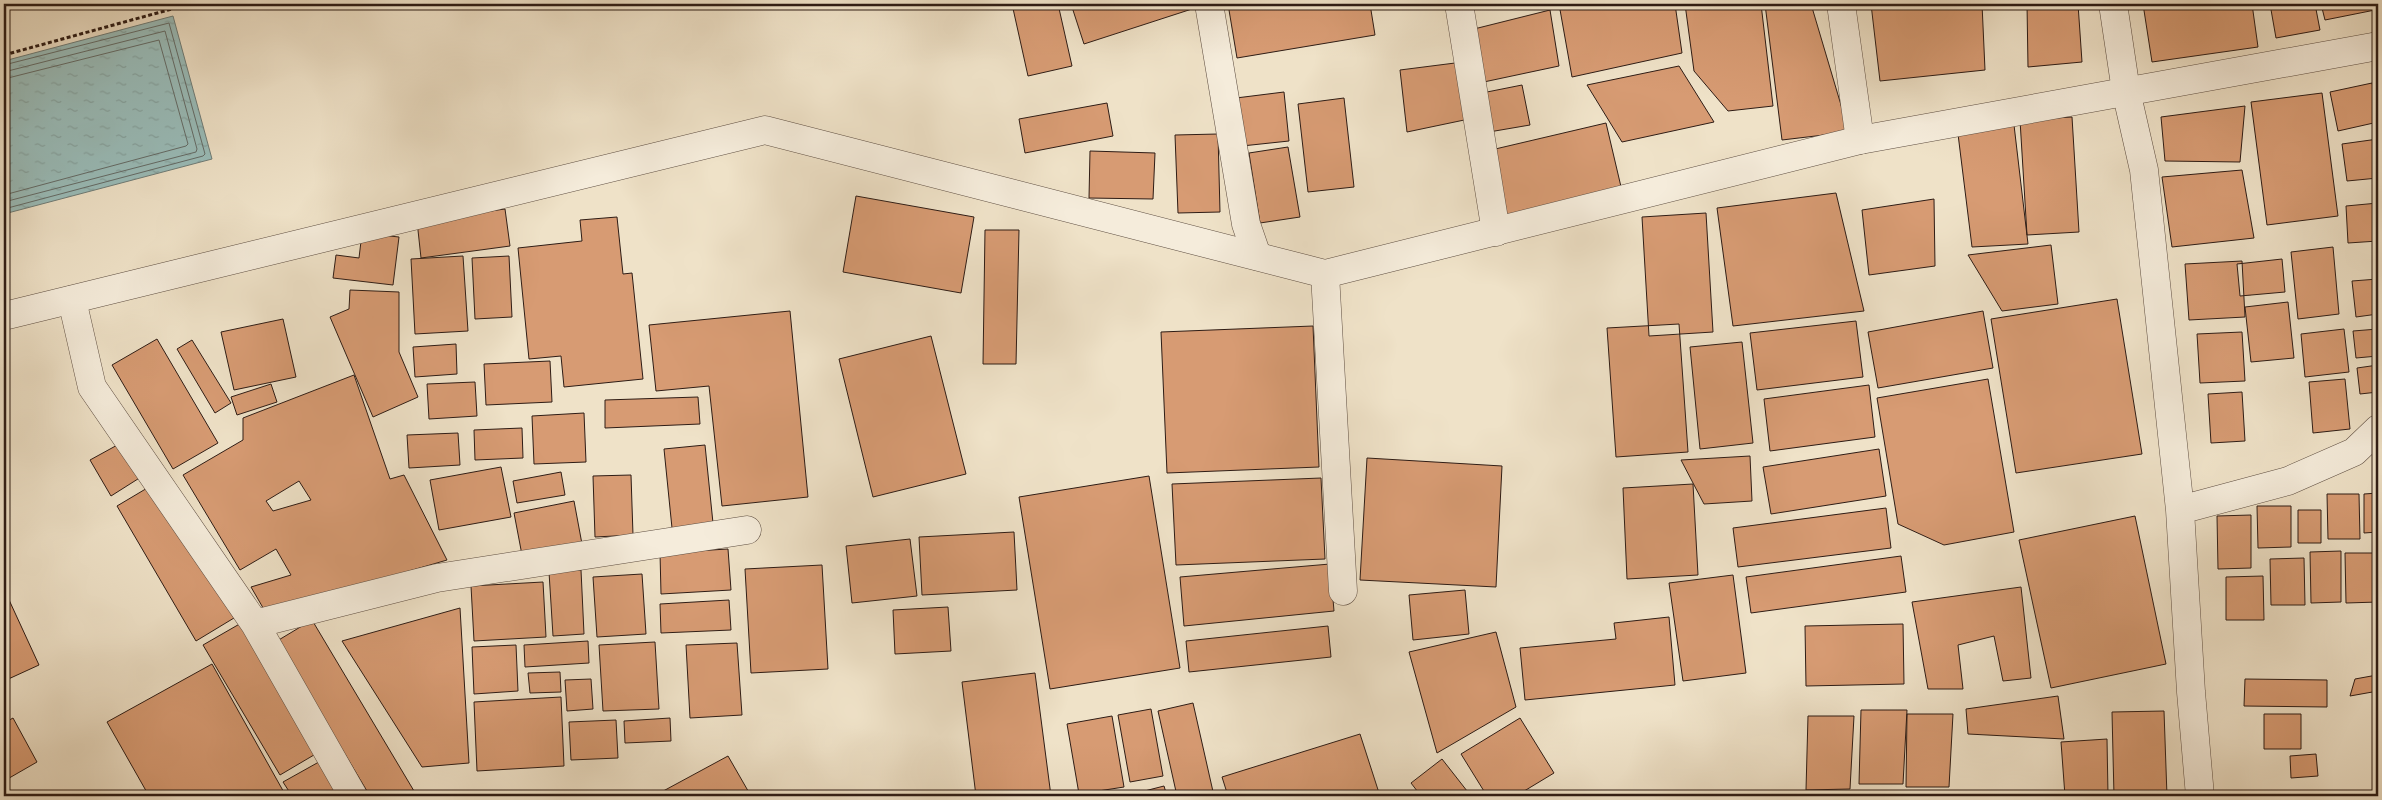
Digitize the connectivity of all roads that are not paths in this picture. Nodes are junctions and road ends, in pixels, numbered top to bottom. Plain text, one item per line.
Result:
1 (1209, 4) edge
2 (1459, 4) edge
3 (1841, 4) edge
4 (2113, 4) edge
5 (2378, 46) edge
6 (2126, 91) junction
7 (1860, 140) junction
8 (1496, 232) junction
9 (1257, 256) junction
10 (1325, 274) junction
11 (72, 300) junction
12 (4, 316) edge
13 (2378, 429) edge
14 (2180, 510) junction
15 (747, 530) dead end
16 (1343, 591) dead end
17 (255, 624) junction
18 (353, 796) edge
19 (2200, 796) edge

1 - 9 street
2 - 8 street
3 - 7 street
4 - 6 street
5 - 6 street
6 - 7 street
6 - 14 street
7 - 8 street
8 - 10 street
9 - 10 street
9 - 11 street
10 - 16 street
11 - 12 street
11 - 17 street
13 - 14 street
14 - 19 street
15 - 17 street
17 - 18 street

